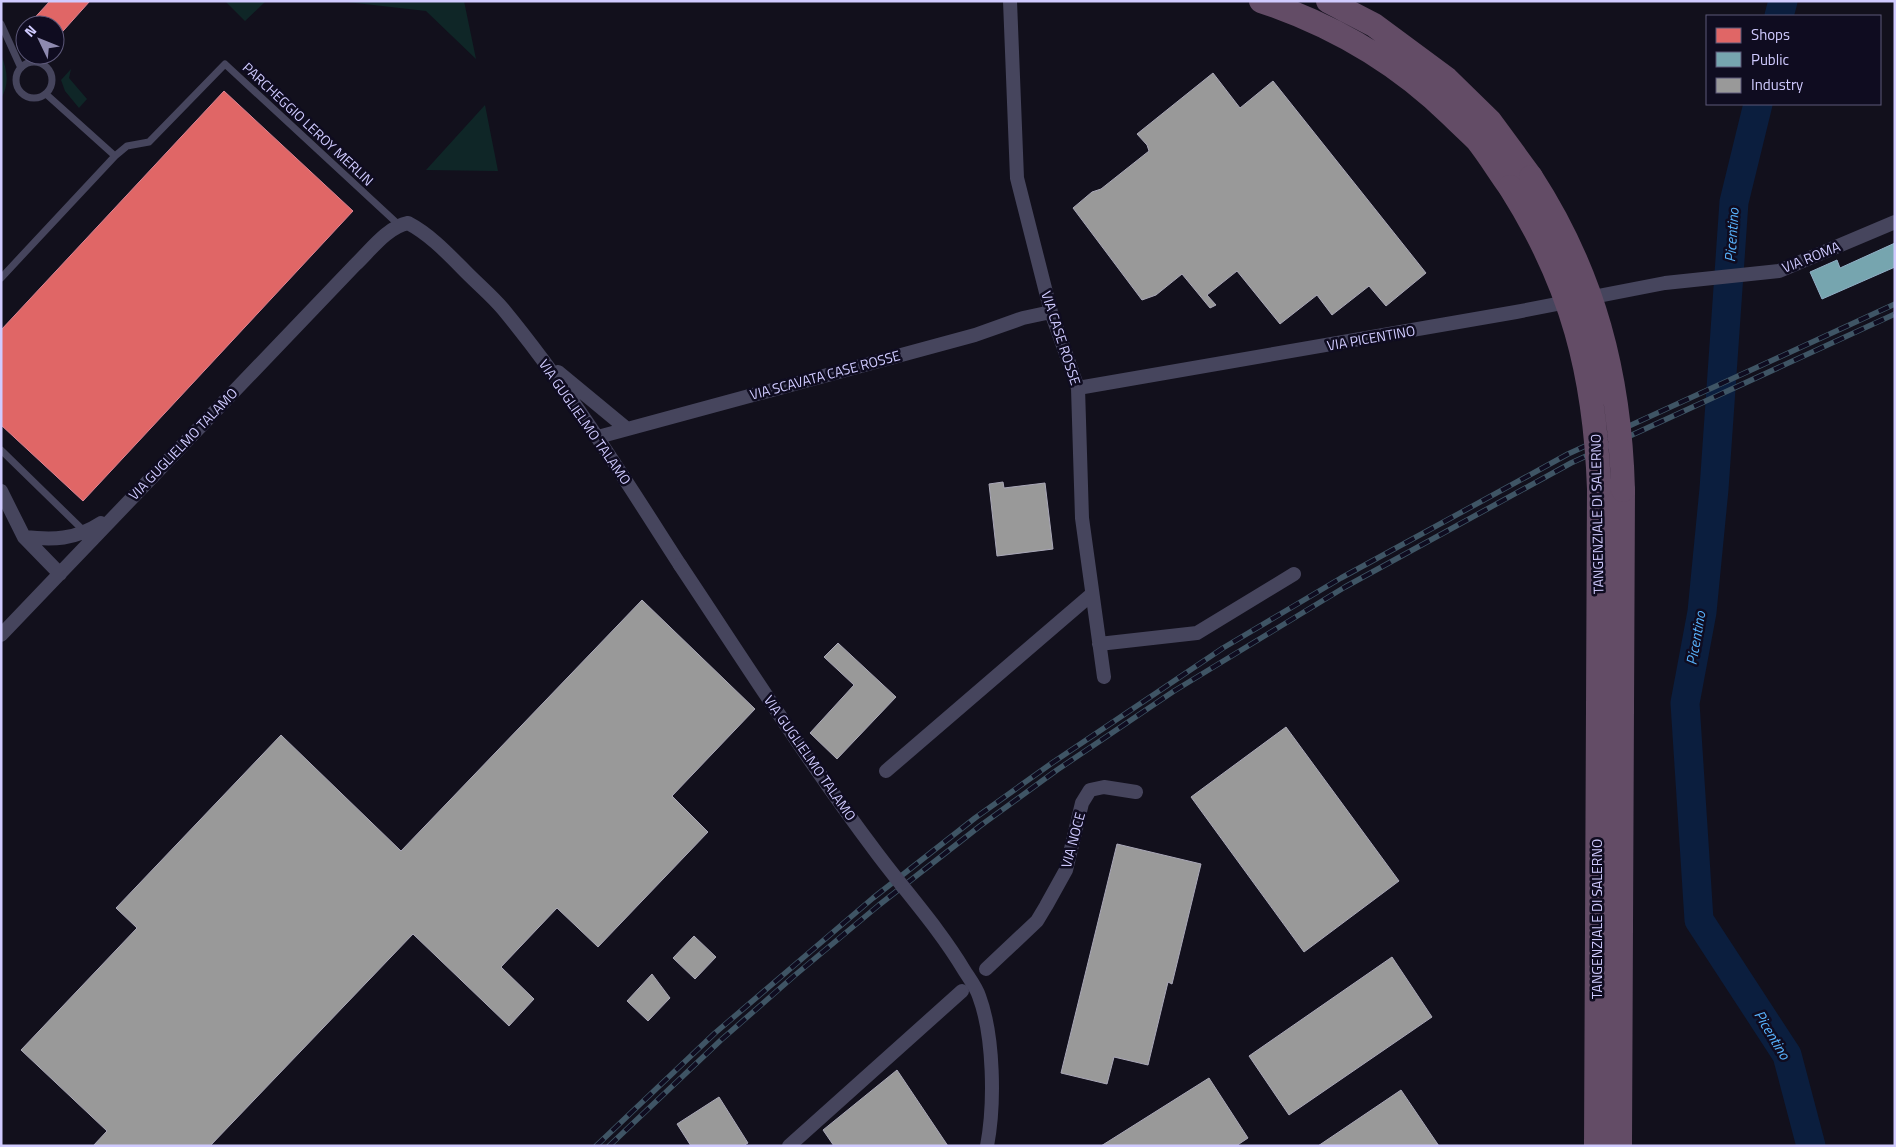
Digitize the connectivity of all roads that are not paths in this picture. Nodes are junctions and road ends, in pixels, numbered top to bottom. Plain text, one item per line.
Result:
1 (1010, 1) edge
2 (1261, 1) edge
3 (1328, 1) edge
4 (1, 24) edge
5 (21, 68) junction
6 (46, 94) junction
7 (116, 156) junction
8 (1895, 222) edge
9 (399, 225) junction
10 (1, 278) edge
11 (1665, 283) joint
12 (1051, 312) junction
13 (539, 356) junction
14 (1078, 388) junction
15 (627, 429) junction
16 (598, 437) junction
17 (1, 450) edge
18 (1, 491) edge
19 (89, 536) junction
20 (24, 537) junction
21 (60, 574) junction
22 (1294, 574) dead end
23 (1092, 594) junction
24 (1, 635) edge
25 (1099, 644) junction
26 (1104, 677) dead end
27 (886, 771) dead end
28 (1136, 792) dead end
29 (986, 969) dead end
30 (962, 992) dead end
31 (797, 1143) edge
32 (987, 1146) edge
33 (1596, 1146) edge
34 (1620, 1146) edge

1 - 12 street, VIA CASE ROSSE
2 - 33 highway, TANGENZIALE DI SALERNO, bridge
3 - 34 highway, TANGENZIALE DI SALERNO, bridge
4 - 5 lane
5 - 6 lane
5 - 6 lane
6 - 7 lane
7 - 9 lane, PARCHEGGIO LEROY MERLIN
7 - 10 lane
8 - 11 street, VIA ROMA
9 - 13 street, VIA GUGLIELMO TALAMO
9 - 19 street, VIA GUGLIELMO TALAMO
11 - 14 street, VIA PICENTINO
12 - 14 street, VIA CASE ROSSE
12 - 15 street, VIA SCAVATA CASE ROSSE
13 - 15 street
13 - 16 street, VIA GUGLIELMO TALAMO
14 - 23 street, VIA CASE ROSSE
15 - 16 street, VIA SCAVATA CASE ROSSE
16 - 32 street, VIA GUGLIELMO TALAMO, bridge
17 - 19 lane
18 - 20 street
19 - 20 street
19 - 21 street, VIA GUGLIELMO TALAMO
20 - 21 street
21 - 24 street, VIA GUGLIELMO TALAMO
22 - 25 street
23 - 25 street, VIA CASE ROSSE
23 - 27 street
25 - 26 street, VIA CASE ROSSE
28 - 29 street, VIA NOCE
30 - 31 street

